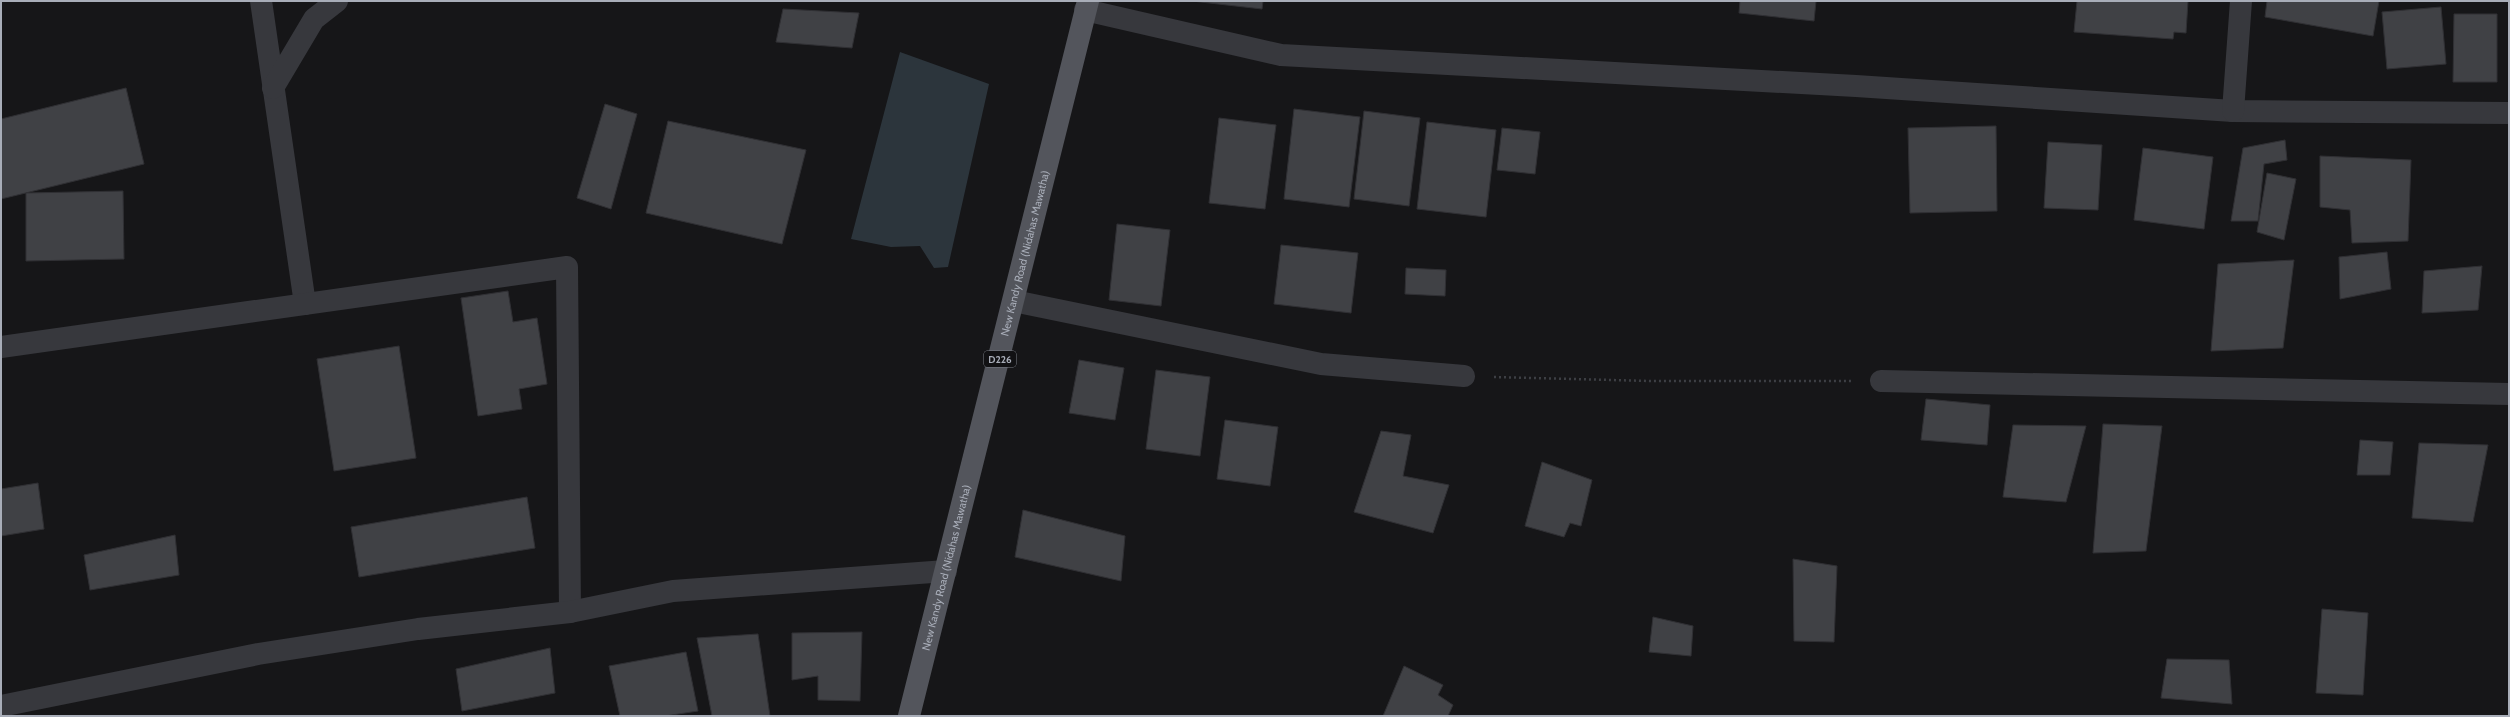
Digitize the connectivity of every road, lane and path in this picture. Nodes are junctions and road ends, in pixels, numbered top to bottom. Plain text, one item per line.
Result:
1 (261, 1) edge
2 (337, 1) edge
3 (2241, 1) edge
4 (1086, 5) edge
5 (273, 88) junction
6 (2232, 111) junction
7 (2509, 113) edge
8 (1014, 301) junction
9 (305, 304) junction
10 (1, 347) edge
11 (1464, 376) joint
12 (1881, 381) joint
13 (2509, 394) edge
14 (946, 571) junction
15 (570, 612) junction
16 (1, 706) edge
17 (909, 716) edge

1 - 5 street
2 - 5 street
3 - 6 street
4 - 6 street
4 - 8 main road, New Kandy Road (Nidahas Mawatha) / D226
5 - 9 street
6 - 7 street
8 - 11 street
8 - 14 main road, New Kandy Road (Nidahas Mawatha) / D226
9 - 10 street
9 - 15 street
11 - 12 path
12 - 13 street
14 - 15 street
14 - 17 main road, New Kandy Road (Nidahas Mawatha) / D226
15 - 16 street

